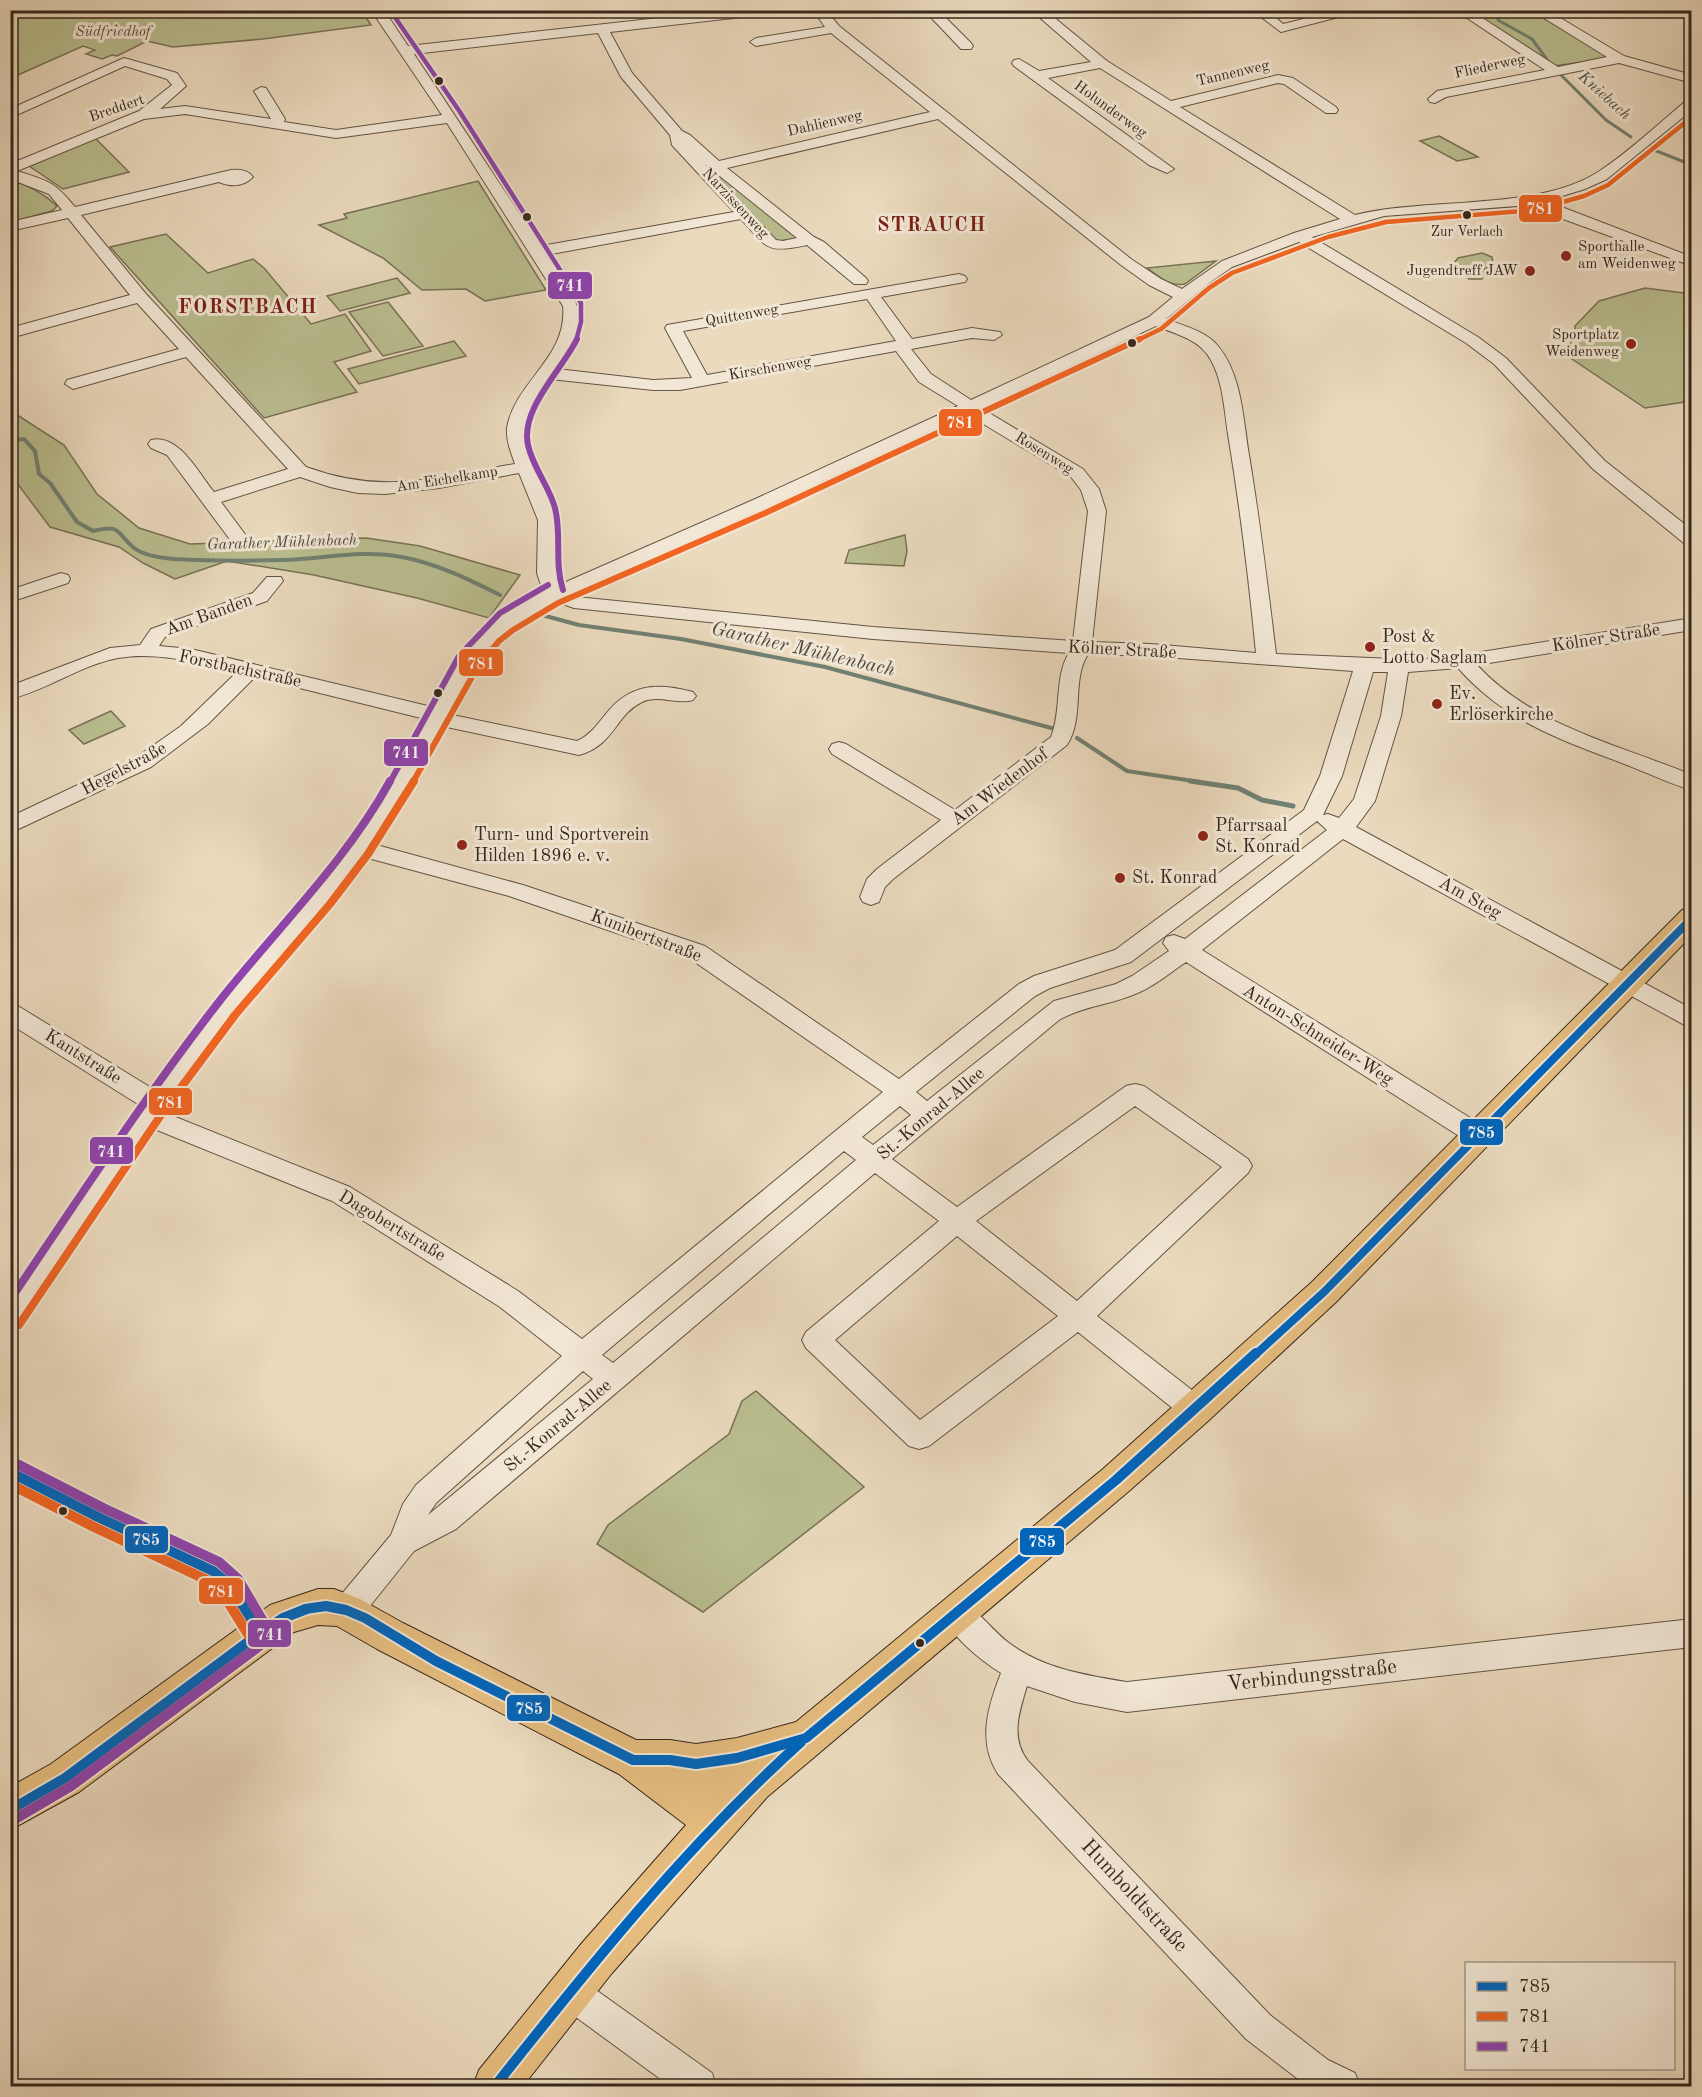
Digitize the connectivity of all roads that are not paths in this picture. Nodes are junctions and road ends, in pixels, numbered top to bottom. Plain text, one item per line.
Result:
1 (377, 10) edge
2 (769, 10) edge
3 (819, 10) edge
4 (930, 10) edge
5 (1037, 10) edge
6 (1258, 10) edge
7 (1359, 10) edge
8 (1461, 10) edge
9 (1537, 10) edge
10 (834, 29) junction
11 (603, 30) junction
12 (756, 42) dead end
13 (966, 46) dead end
14 (403, 51) junction
15 (1619, 58) junction
16 (1019, 63) dead end
17 (1102, 64) junction
18 (1554, 70) junction
19 (1034, 76) junction
20 (1692, 79) edge
21 (261, 91) dead end
22 (169, 96) junction
23 (1435, 99) dead end
24 (1692, 103) edge
25 (1171, 105) junction
26 (185, 110) junction
27 (1331, 110) dead end
28 (10, 114) edge
29 (941, 114) junction
30 (141, 115) junction
31 (451, 118) junction
32 (276, 125) junction
33 (677, 134) junction
34 (716, 166) junction
35 (10, 169) edge
36 (1167, 169) dead end
37 (10, 174) edge
38 (226, 176) dead end
39 (1533, 200) junction
40 (71, 211) junction
41 (745, 214) junction
42 (1351, 219) junction
43 (10, 227) edge
44 (1299, 236) junction
45 (809, 240) junction
46 (535, 252) junction
47 (1692, 262) edge
48 (959, 279) dead end
49 (860, 281) dead end
50 (871, 294) junction
51 (1184, 296) junction
52 (140, 297) junction
53 (1155, 320) junction
54 (10, 333) edge
55 (994, 335) dead end
56 (903, 345) junction
57 (188, 351) junction
58 (544, 374) junction
59 (702, 381) junction
60 (73, 384) dead end
61 (968, 406) junction
62 (157, 444) dead end
63 (526, 467) junction
64 (300, 471) junction
65 (211, 499) junction
66 (238, 537) dead end
67 (1692, 540) edge
68 (61, 579) dead end
69 (274, 581) dead end
70 (553, 594) junction
71 (10, 596) edge
72 (1692, 624) edge
73 (1082, 648) junction
74 (146, 651) junction
75 (1267, 660) junction
76 (1463, 661) junction
77 (1365, 664) junction
78 (1399, 666) junction
79 (251, 669) junction
80 (10, 693) edge
81 (686, 696) dead end
82 (437, 716) junction
83 (839, 749) dead end
84 (1692, 783) edge
85 (1312, 814) junction
86 (956, 820) junction
87 (10, 826) edge
88 (1343, 828) junction
89 (359, 848) junction
90 (871, 897) dead end
91 (1692, 917) edge
92 (1158, 932) junction
93 (1185, 951) junction
94 (1627, 984) junction
95 (10, 1012) edge
96 (1692, 1020) edge
97 (899, 1092) junction
98 (151, 1109) junction
99 (928, 1116) junction
100 (1479, 1136) junction
101 (843, 1137) junction
102 (877, 1160) junction
103 (957, 1221) junction
104 (1079, 1316) junction
105 (10, 1320) edge
106 (582, 1355) junction
107 (613, 1379) junction
108 (1196, 1410) junction
109 (10, 1472) edge
110 (404, 1542) junction
111 (347, 1611) junction
112 (956, 1613) junction
113 (260, 1633) junction
114 (1692, 1633) edge
115 (1019, 1666) junction
116 (806, 1737) junction
117 (633, 1760) junction
118 (696, 1764) junction
119 (10, 1810) edge
120 (716, 1823) junction
121 (570, 1992) junction
122 (495, 2086) edge
123 (699, 2086) edge
124 (1342, 2086) edge

1 - 14 street
2 - 11 street
3 - 10 street
4 - 13 street
5 - 17 street
6 - 7 street
8 - 18 street
9 - 15 street
10 - 12 street
10 - 29 street
11 - 14 street
11 - 33 street, Narzissenweg
14 - 31 street
15 - 18 street, Fliederweg
15 - 20 street
16 - 19 street, Holunderweg
17 - 19 street, Holunderweg
17 - 25 street
18 - 23 street, Fliederweg
19 - 36 street, Holunderweg
21 - 32 street
22 - 26 street
22 - 28 street
22 - 30 street
24 - 39 street
25 - 27 street, Tannenweg
25 - 42 street
26 - 30 street, Breddert
26 - 32 street, Breddert
29 - 34 street, Dahlienweg
29 - 51 street
30 - 35 street, Breddert
31 - 32 street, Breddert
31 - 46 street
33 - 34 street, Narzissenweg
33 - 41 street, Narzissenweg
34 - 45 street, Narzissenweg
37 - 40 street, Am Eichelkamp
38 - 40 street
39 - 42 street
39 - 47 street
40 - 43 street
40 - 52 street, Am Eichelkamp
41 - 45 street, Narzissenweg
41 - 46 street
42 - 44 street
44 - 51 street
44 - 67 street
45 - 49 street, Narzissenweg
46 - 58 street
48 - 50 street, Quittenweg
50 - 56 street
50 - 59 street, Quittenweg
51 - 53 street
52 - 54 street
52 - 57 street, Am Eichelkamp
53 - 61 street
53 - 75 street
55 - 56 street, Kirschenweg
56 - 59 street, Kirschenweg
56 - 61 street, Rosenweg
57 - 60 street
57 - 64 street, Am Eichelkamp
58 - 59 street, Kirschenweg
58 - 63 street
61 - 70 street
61 - 73 street, Rosenweg
62 - 65 street
63 - 64 street, Am Eichelkamp
63 - 70 street
64 - 65 street
65 - 66 street
68 - 71 street
69 - 74 street, Am Banden
70 - 73 street, Kölner Straße
70 - 82 street
72 - 76 street, Kölner Straße
73 - 75 street, Kölner Straße
73 - 86 street, Am Wiedenhof
74 - 79 street, Forstbachstraße
74 - 80 street, Forstbachstraße
75 - 77 street, Kölner Straße
76 - 78 street, Kölner Straße
76 - 84 street
77 - 78 street, Kölner Straße
77 - 85 street, St.-Konrad-Allee
78 - 88 street, St.-Konrad-Allee
79 - 82 street, Forstbachstraße
79 - 87 street, Hegelstraße
81 - 82 street, Forstbachstraße
82 - 89 street
83 - 86 street
85 - 88 street, Am Steg
85 - 92 street, St.-Konrad-Allee
86 - 90 street, Am Wiedenhof
88 - 93 street, St.-Konrad-Allee
88 - 94 street, Am Steg
89 - 97 street, Kunibertstraße
89 - 98 street
91 - 94 main road
92 - 93 street, Anton-Schneider-Weg
92 - 97 street, St.-Konrad-Allee
93 - 99 street, St.-Konrad-Allee
93 - 100 street, Anton-Schneider-Weg
94 - 96 street, Am Steg
94 - 100 main road
95 - 98 street, Kantstraße
97 - 99 street, Kunibertstraße
97 - 101 street, St.-Konrad-Allee
98 - 105 street
98 - 106 street, Dagobertstraße
99 - 102 street, St.-Konrad-Allee
100 - 108 main road
101 - 102 street
101 - 106 street, St.-Konrad-Allee
102 - 103 street
102 - 107 street, St.-Konrad-Allee
103 - 104 street
103 - 104 street
103 - 104 street
104 - 108 street
106 - 107 street, Dagobertstraße
106 - 110 street, St.-Konrad-Allee
107 - 110 street, St.-Konrad-Allee
108 - 112 main road
109 - 113 street
110 - 111 street, St.-Konrad-Allee
111 - 113 main road
111 - 117 main road
112 - 115 street, Verbindungsstraße
112 - 116 main road
113 - 119 main road
114 - 115 street, Verbindungsstraße
115 - 124 street, Humboldtstraße
116 - 118 main road
116 - 120 main road
117 - 118 main road
117 - 120 main road
118 - 120 main road
120 - 121 main road
121 - 122 main road
121 - 123 street

